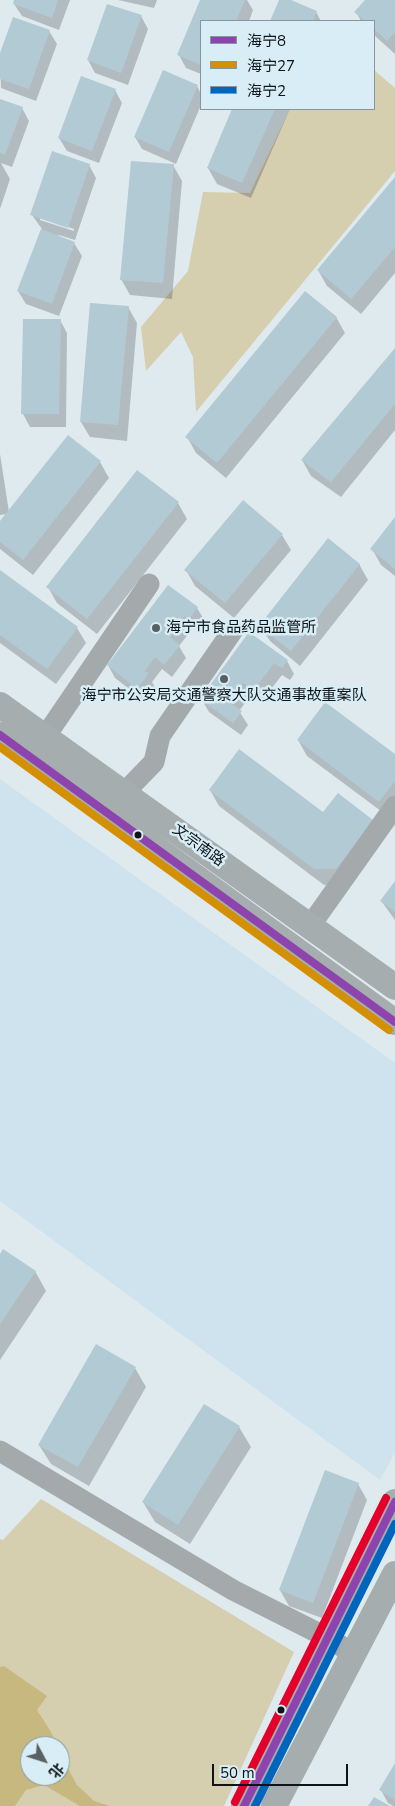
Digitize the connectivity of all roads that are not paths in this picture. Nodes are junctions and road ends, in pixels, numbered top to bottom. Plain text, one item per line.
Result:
1 (148, 584) dead end
2 (233, 630) dead end
3 (0, 704) edge
4 (0, 735) edge
5 (45, 737) junction
6 (124, 794) junction
7 (395, 806) edge
8 (310, 926) junction
9 (395, 987) edge
10 (395, 1022) edge
11 (0, 1451) edge
12 (395, 1502) edge
13 (395, 1574) edge
14 (328, 1638) junction
15 (354, 1654) junction
16 (244, 1806) edge
17 (274, 1806) edge

1 - 5 street
2 - 6 street
3 - 5 main road, 文宗南路
4 - 10 main road
5 - 6 main road, 文宗南路
6 - 8 main road, 文宗南路
7 - 8 street
8 - 9 main road, 文宗南路
11 - 14 street
12 - 14 main road
13 - 15 main road
14 - 15 street
14 - 16 main road
15 - 17 main road

